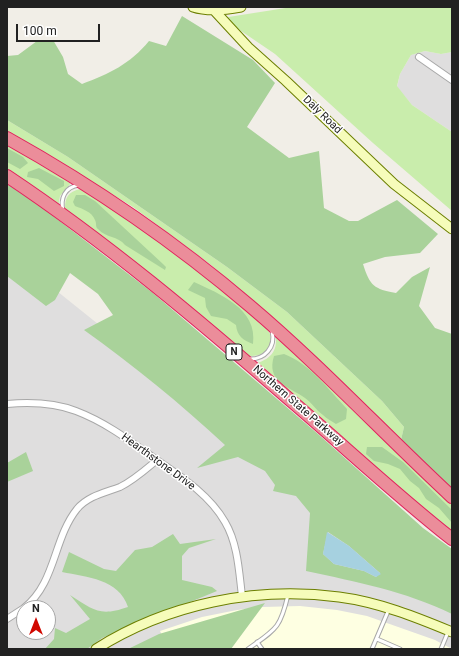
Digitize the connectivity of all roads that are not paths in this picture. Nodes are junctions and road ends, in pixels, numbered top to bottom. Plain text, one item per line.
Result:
1 (193, 7) edge
2 (241, 7) edge
3 (212, 9) edge
4 (419, 56) dead end
5 (452, 80) edge
6 (7, 138) edge
7 (7, 176) edge
8 (87, 186) junction
9 (66, 218) junction
10 (452, 229) edge
11 (269, 322) junction
12 (241, 358) junction
13 (7, 404) edge
14 (157, 460) junction
15 (452, 497) edge
16 (452, 539) edge
17 (288, 593) junction
18 (242, 596) junction
19 (31, 600) edge
20 (389, 609) junction
21 (16, 613) edge
22 (7, 619) edge
23 (450, 631) edge
24 (377, 638) junction
25 (257, 642) junction
26 (96, 649) edge
27 (248, 649) edge
28 (262, 649) edge
29 (372, 649) edge
30 (400, 649) edge
31 (440, 649) edge

1 - 3 main road
2 - 3 main road
3 - 10 main road, Daly Road
4 - 5 street
6 - 8 highway
7 - 9 highway, Northern State Parkway / N
8 - 9 lane
8 - 11 highway
9 - 12 highway, Northern State Parkway / N
11 - 12 lane
11 - 15 highway
12 - 16 highway, Northern State Parkway / N
13 - 14 street, Hearthstone Drive
14 - 18 street, Hearthstone Drive
14 - 19 street
17 - 18 main road
17 - 20 main road
17 - 25 lane
18 - 26 main road
20 - 23 main road
20 - 24 lane
21 - 22 street
23 - 31 lane
24 - 29 lane
24 - 30 lane
25 - 27 lane
25 - 28 lane

